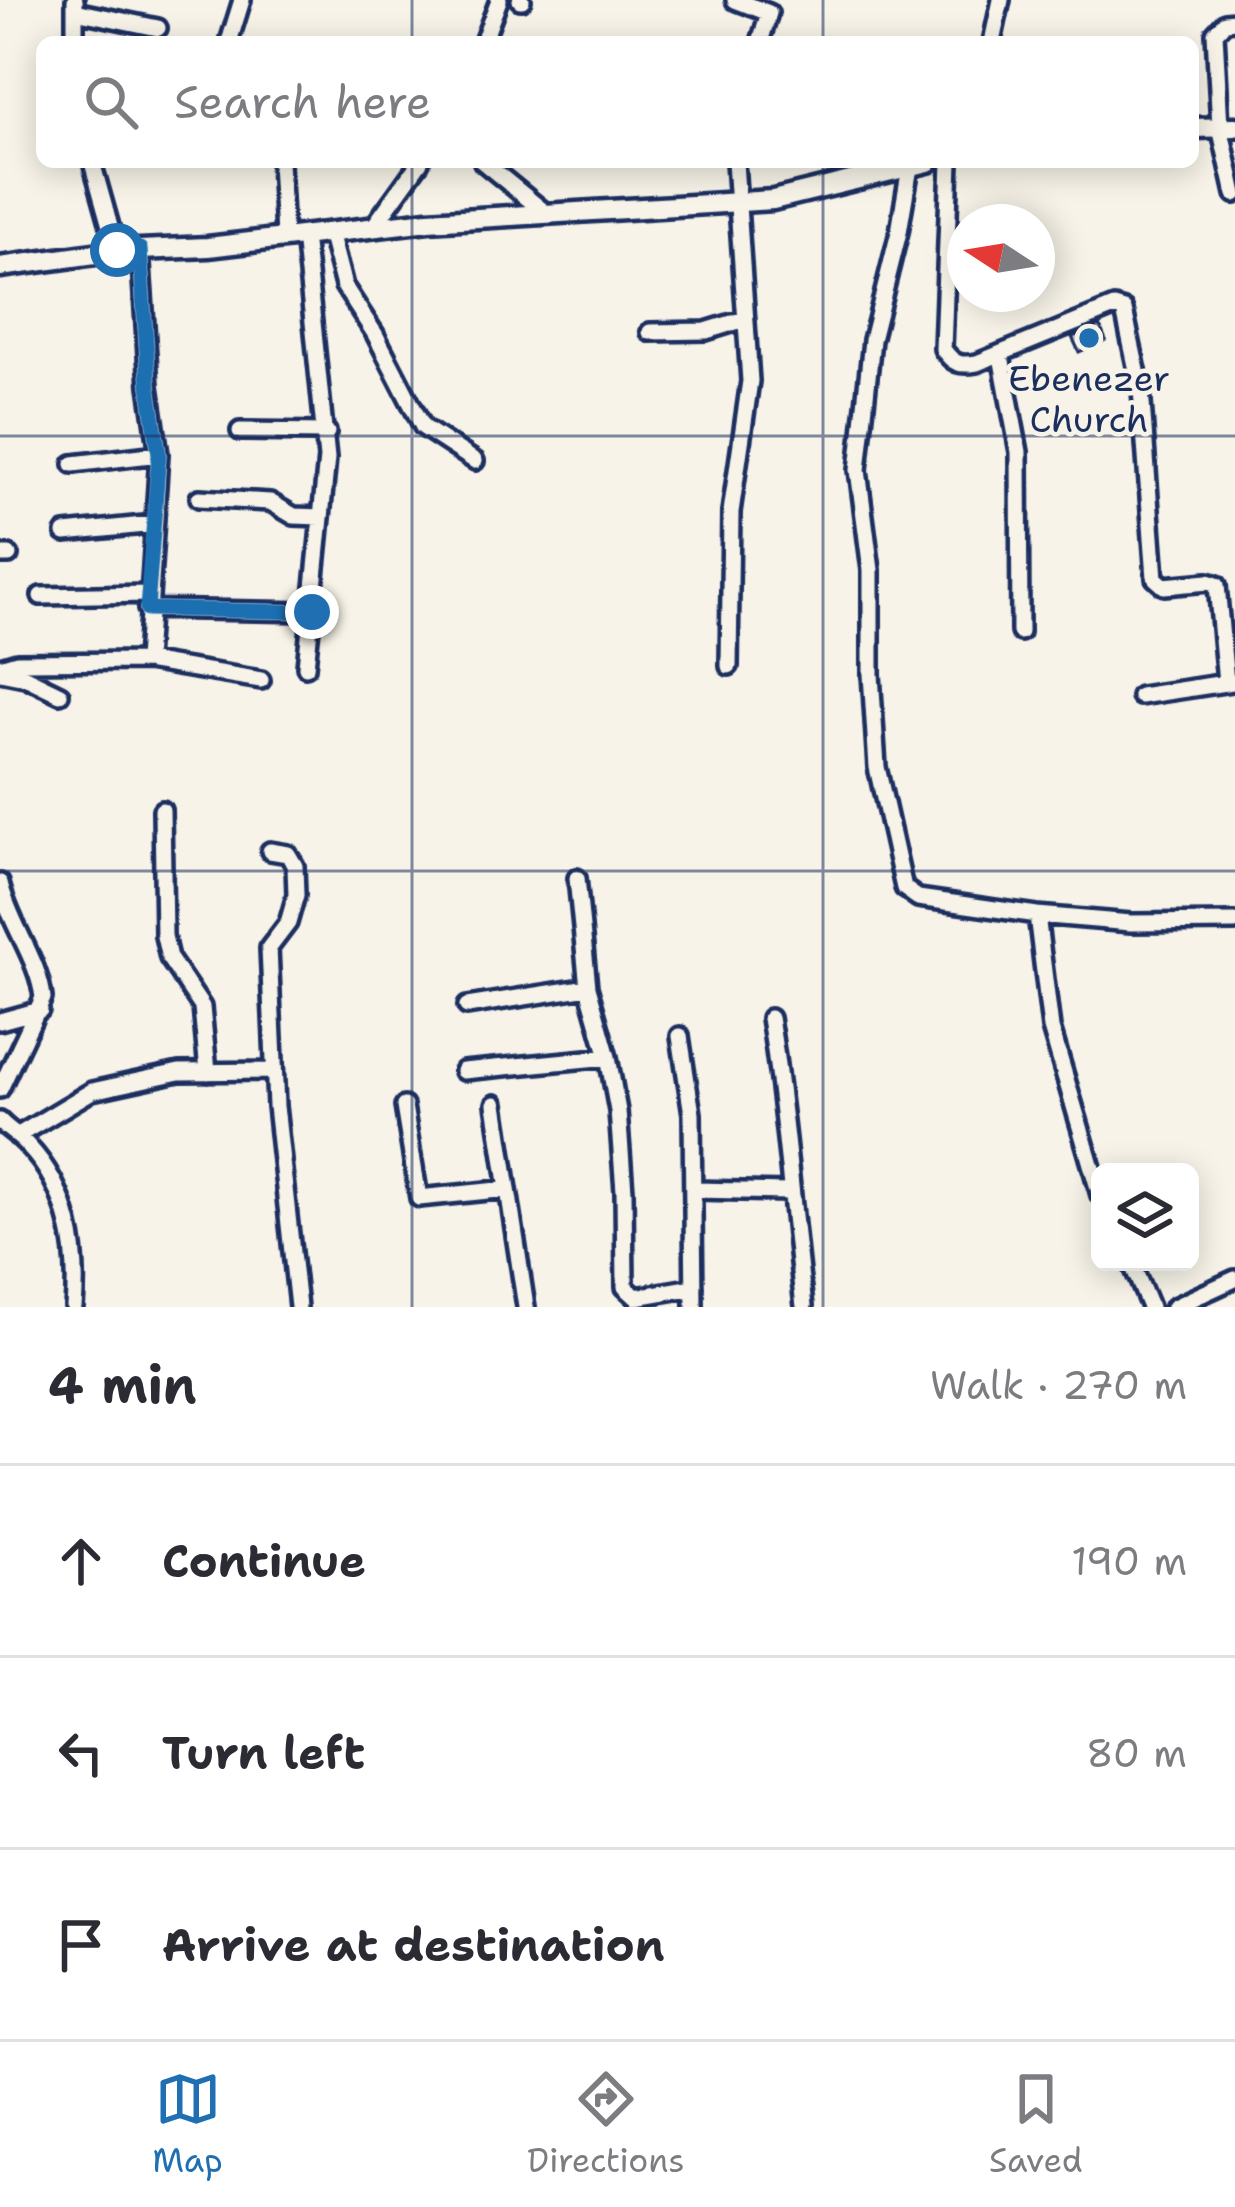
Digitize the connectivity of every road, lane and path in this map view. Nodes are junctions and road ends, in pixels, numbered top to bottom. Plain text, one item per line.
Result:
1 (242, 0) edge
2 (500, 0) edge
3 (735, 0) edge
4 (1001, 0) edge
5 (75, 6) edge
6 (1235, 21) edge
7 (158, 28) dead end
8 (231, 36) edge
9 (485, 36) edge
10 (762, 36) edge
11 (993, 36) edge
12 (1228, 127) edge
13 (94, 168) edge
14 (281, 168) edge
15 (416, 168) edge
16 (490, 168) edge
17 (735, 168) edge
18 (903, 168) edge
19 (918, 168) edge
20 (950, 168) edge
21 (1235, 194) edge
22 (735, 203) junction
23 (547, 214) junction
24 (374, 226) junction
25 (330, 232) junction
26 (294, 235) junction
27 (140, 249) junction
28 (117, 250) junction
29 (0, 267) edge
30 (745, 320) junction
31 (650, 332) dead end
32 (1001, 356) junction
33 (240, 431) dead end
34 (327, 432) junction
35 (159, 454) junction
36 (475, 460) dead end
37 (74, 464) dead end
38 (199, 498) dead end
39 (321, 517) junction
40 (154, 524) junction
41 (65, 533) dead end
42 (41, 596) dead end
43 (148, 602) junction
44 (312, 612) junction
45 (1020, 632) dead end
46 (146, 661) junction
47 (729, 666) dead end
48 (306, 667) dead end
49 (0, 669) edge
50 (261, 680) dead end
51 (1231, 682) edge
52 (60, 694) dead end
53 (1140, 696) dead end
54 (162, 810) dead end
55 (270, 851) dead end
56 (577, 878) dead end
57 (0, 883) edge
58 (3, 911) edge
59 (1037, 915) junction
60 (1235, 922) edge
61 (588, 987) junction
62 (467, 1006) dead end
63 (40, 1010) junction
64 (770, 1018) dead end
65 (0, 1021) edge
66 (680, 1036) dead end
67 (608, 1057) junction
68 (274, 1071) junction
69 (464, 1071) dead end
70 (208, 1072) junction
71 (0, 1089) edge
72 (495, 1104) dead end
73 (404, 1106) dead end
74 (0, 1120) edge
75 (17, 1136) junction
76 (1091, 1165) edge
77 (508, 1189) junction
78 (694, 1190) junction
79 (789, 1192) junction
80 (1135, 1271) edge
81 (1235, 1279) edge
82 (694, 1287) junction
83 (804, 1306) edge
84 (74, 1307) edge
85 (298, 1307) edge
86 (526, 1307) edge
87 (694, 1307) edge
88 (1150, 1307) edge
89 (1174, 1307) edge

1 - 8 street
2 - 9 street
3 - 10 street
4 - 11 street
5 - 7 street
6 - 12 street
12 - 21 street
13 - 28 street
14 - 26 street
15 - 24 street
16 - 23 street
17 - 22 street
18 - 22 street
19 - 59 street
20 - 32 street
22 - 23 street
22 - 30 street
23 - 24 street
24 - 25 street
25 - 26 street
25 - 36 street
26 - 27 street
26 - 34 street
27 - 28 street
27 - 35 street
28 - 29 street
30 - 31 street
30 - 47 street
32 - 45 street
32 - 51 street
33 - 34 street
34 - 39 street
35 - 37 street
35 - 40 street
38 - 39 street
39 - 44 street
40 - 41 street
40 - 43 street
42 - 43 street
43 - 44 street
43 - 46 street
44 - 48 street
46 - 49 street
46 - 50 street
49 - 52 street
51 - 53 street
54 - 70 street
55 - 68 street
56 - 61 street
57 - 58 street
58 - 63 street
59 - 60 street
59 - 76 street
61 - 62 street
61 - 67 street
63 - 65 street
63 - 71 street
64 - 79 street
66 - 78 street
67 - 69 street
67 - 82 street
68 - 70 street
68 - 85 street
70 - 75 street
72 - 77 street
73 - 77 street
74 - 75 street
75 - 84 street
77 - 86 street
78 - 79 street
78 - 82 street
79 - 83 street
80 - 88 street
81 - 89 street
82 - 87 street

